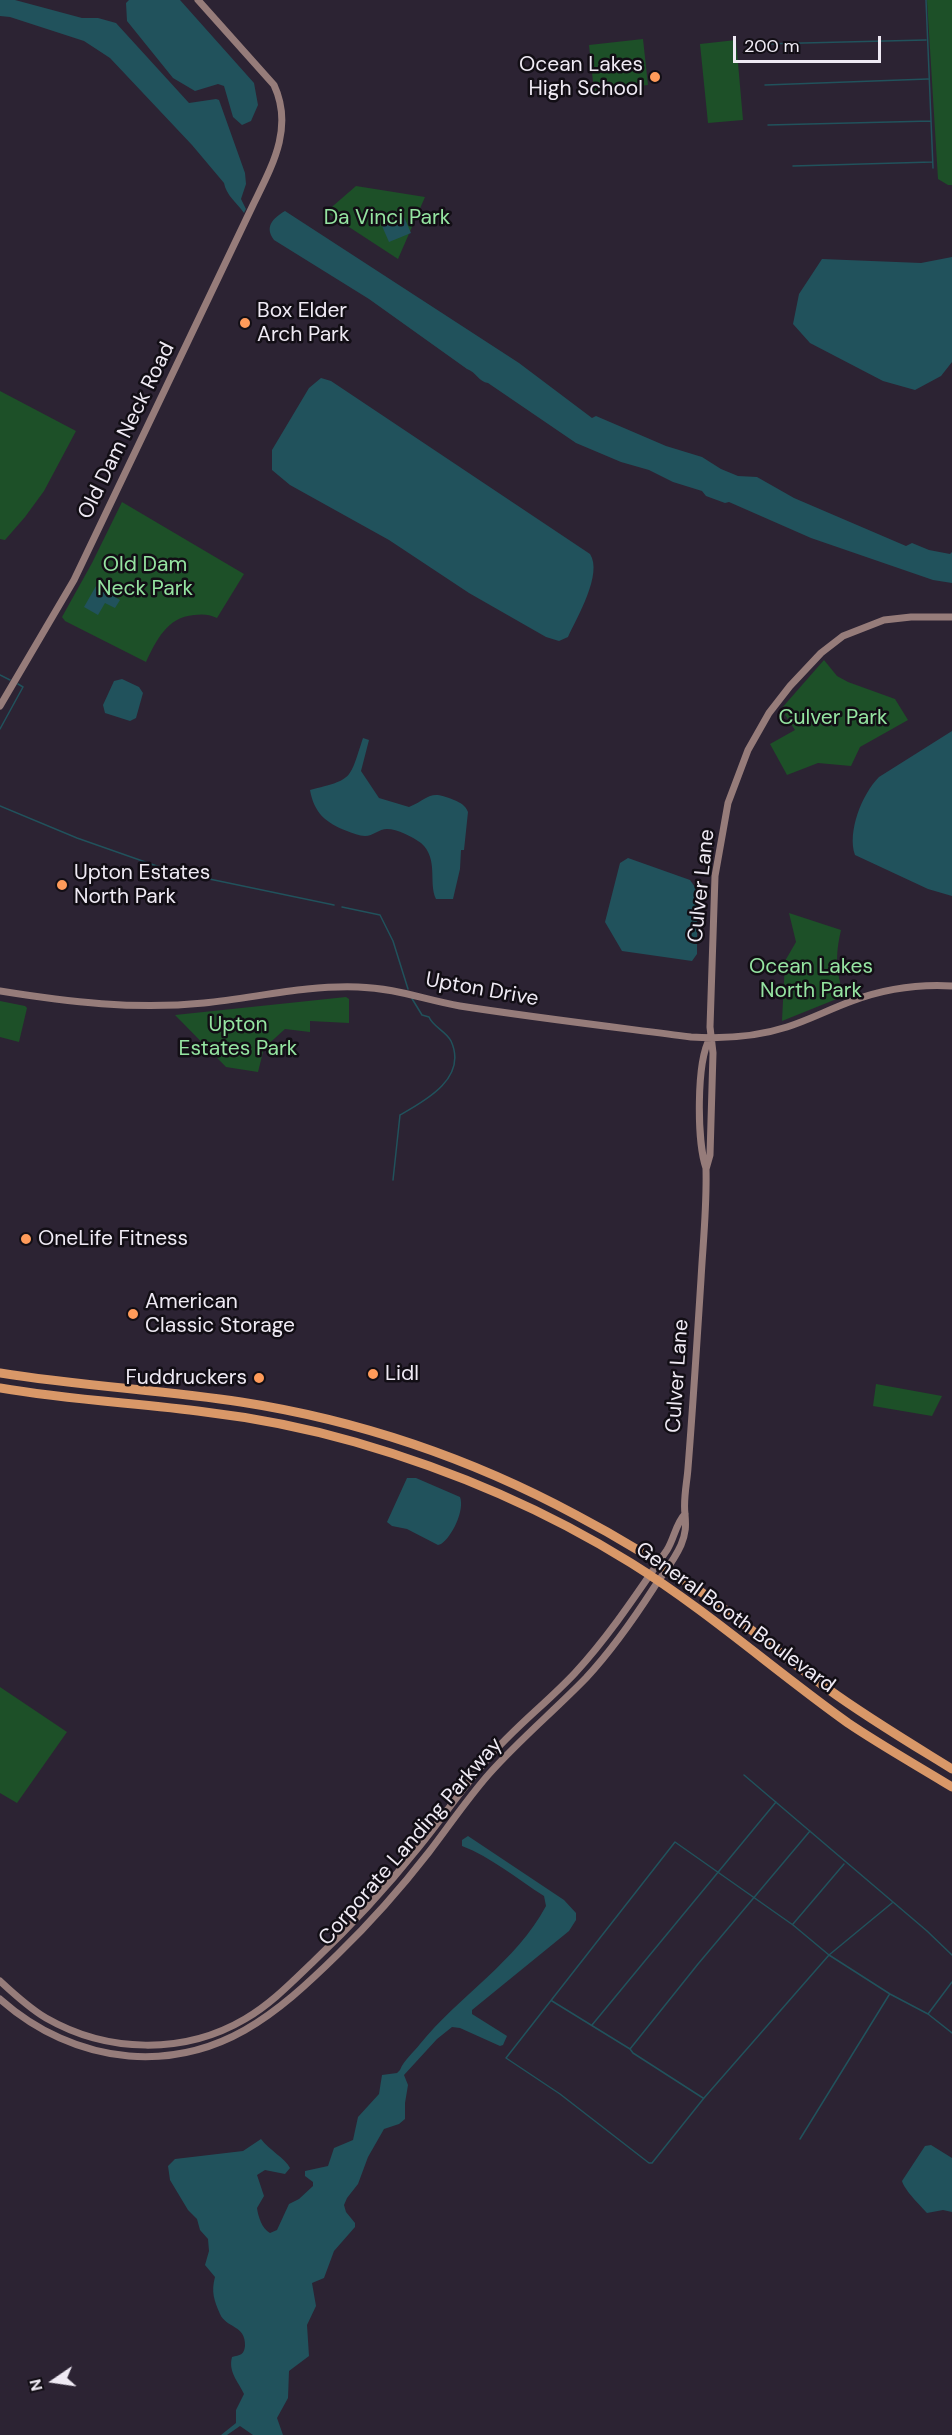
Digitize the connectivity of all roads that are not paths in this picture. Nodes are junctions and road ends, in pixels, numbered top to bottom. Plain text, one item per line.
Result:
1 (198, 0) edge
2 (952, 617) edge
3 (0, 706) edge
4 (952, 986) edge
5 (0, 991) edge
6 (710, 1038) junction
7 (0, 1373) edge
8 (0, 1388) edge
9 (662, 1566) junction
10 (650, 1576) junction
11 (658, 1581) junction
12 (952, 1769) edge
13 (952, 1787) edge
14 (427, 1836) junction
15 (437, 1842) junction
16 (339, 1937) junction
17 (348, 1945) junction
18 (0, 1981) edge
19 (0, 1999) edge

1 - 3 street, Old Dam Neck Road
2 - 6 street, Culver Lane
4 - 6 street, Upton Drive
5 - 6 street, Upton Drive
6 - 9 street, Culver Lane
7 - 9 highway, General Booth Boulevard
8 - 10 highway, General Booth Boulevard
9 - 10 street, Corporate Landing Parkway
9 - 11 street, Corporate Landing Parkway
9 - 12 highway, General Booth Boulevard
10 - 11 highway, General Booth Boulevard
10 - 14 street, Corporate Landing Parkway
11 - 13 highway, General Booth Boulevard
11 - 15 street, Corporate Landing Parkway
14 - 15 street
14 - 16 street, Corporate Landing Parkway
15 - 17 street, Corporate Landing Parkway
16 - 17 street
16 - 18 street, Corporate Landing Parkway
17 - 19 street, Corporate Landing Parkway

